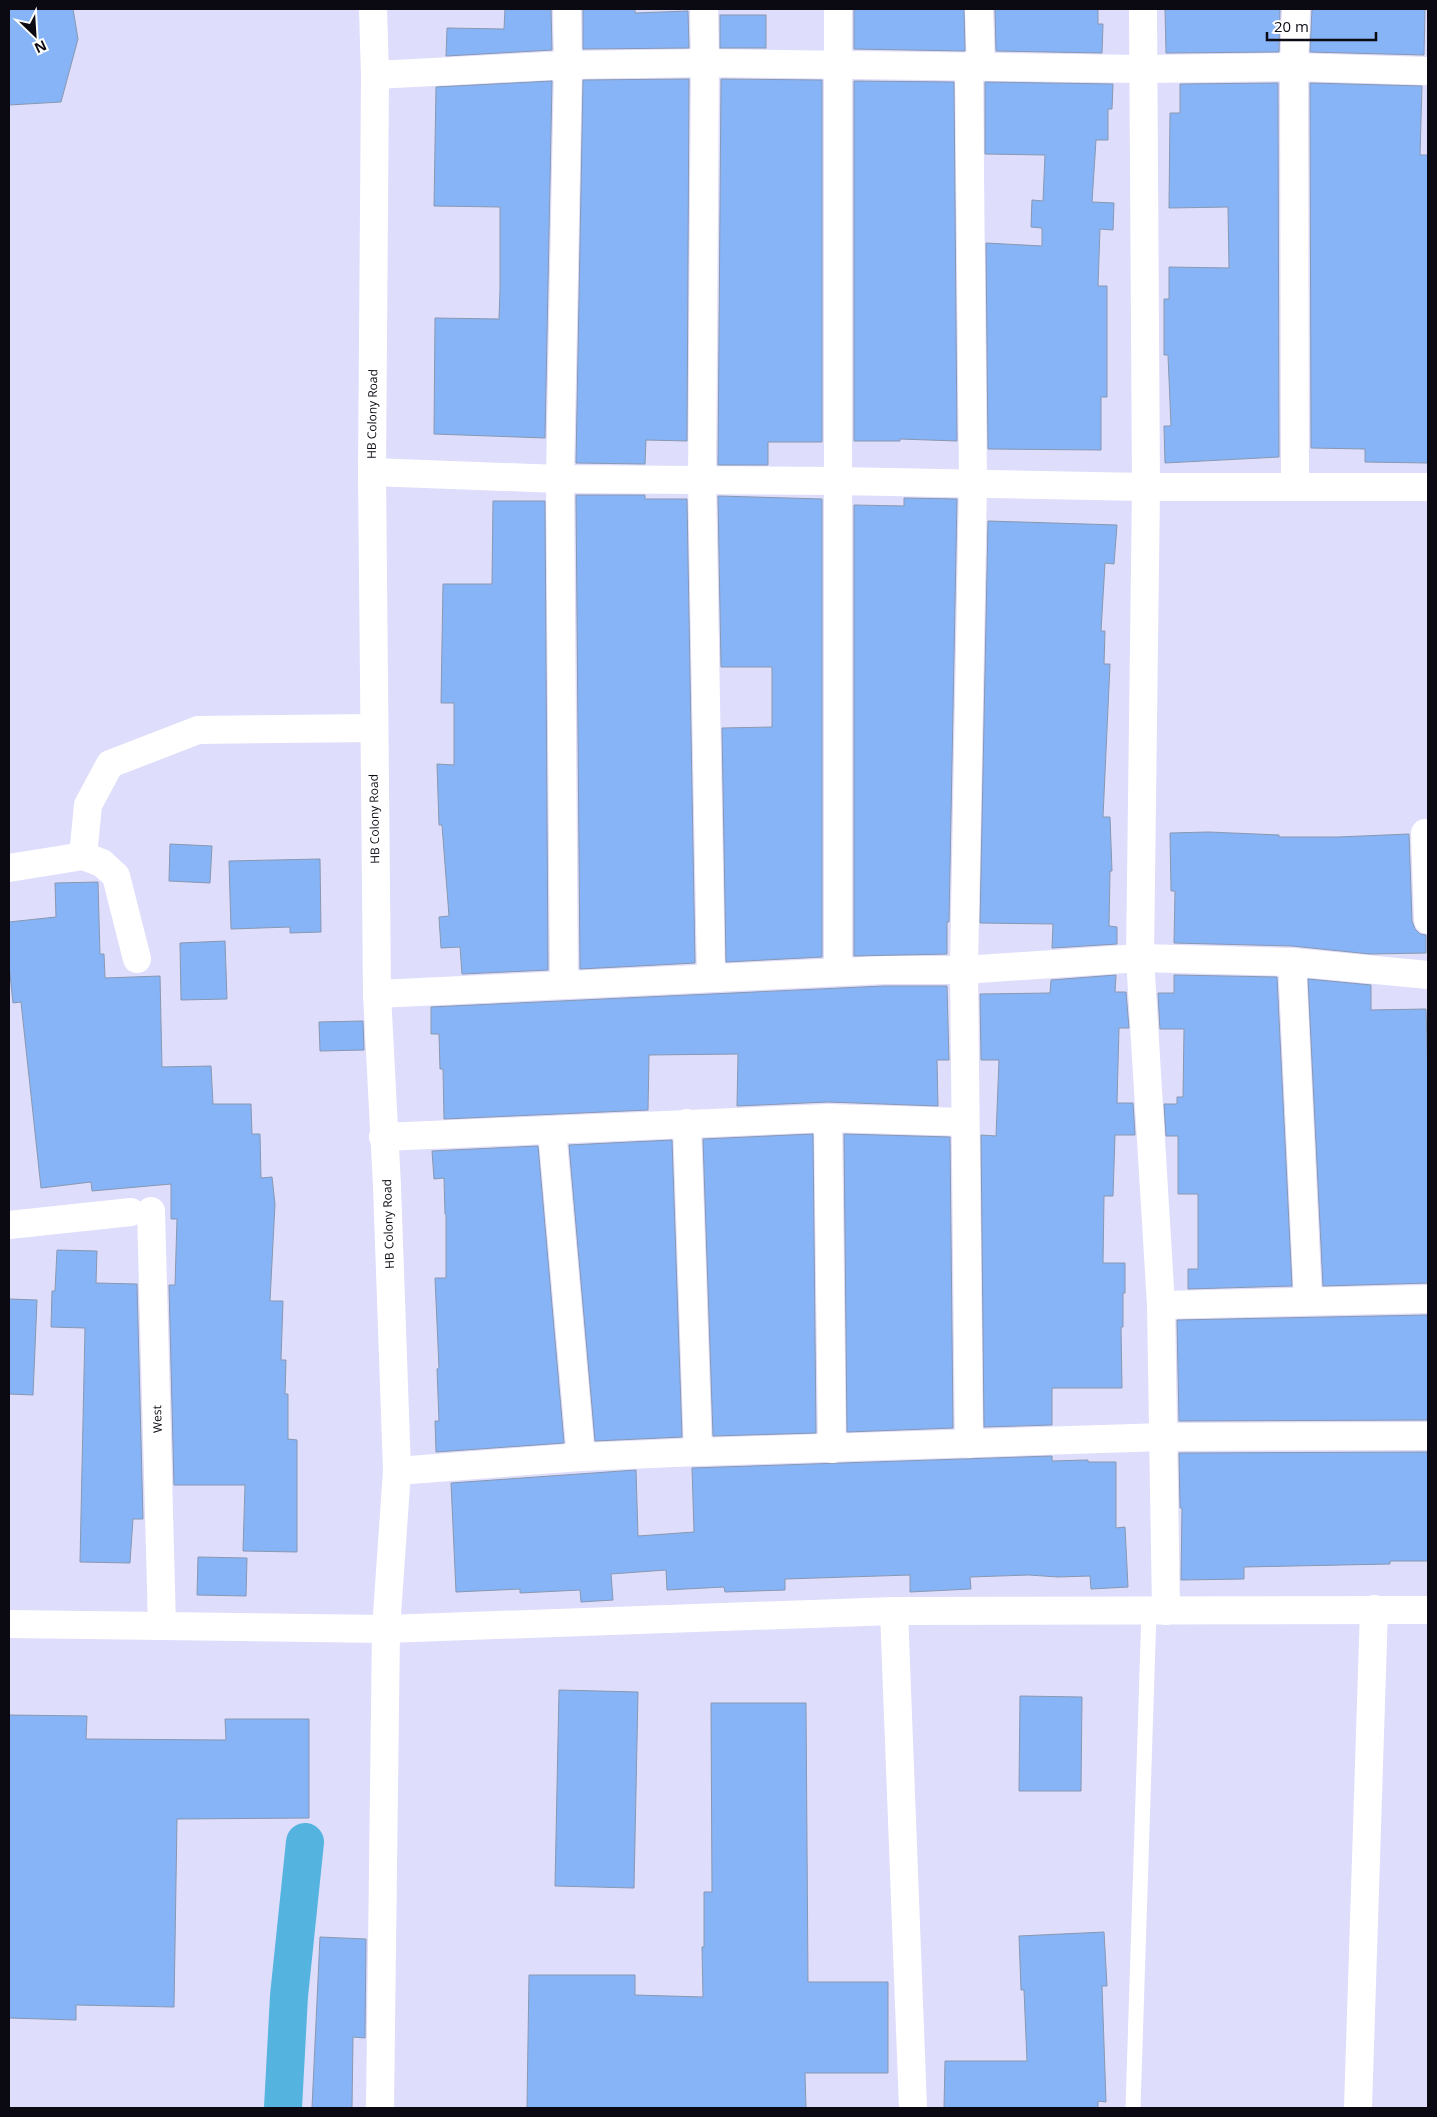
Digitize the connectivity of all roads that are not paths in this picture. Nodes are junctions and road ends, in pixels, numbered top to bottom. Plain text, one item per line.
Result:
1 (373, 9) edge
2 (567, 9) edge
3 (704, 9) edge
4 (838, 9) edge
5 (979, 9) edge
6 (1144, 9) edge
7 (1296, 9) edge
8 (705, 63) junction
9 (568, 65) junction
10 (837, 66) junction
11 (975, 66) junction
12 (1294, 67) junction
13 (1144, 69) junction
14 (1428, 71) edge
15 (376, 74) junction
16 (372, 472) junction
17 (560, 480) junction
18 (702, 481) junction
19 (837, 481) junction
20 (973, 484) junction
21 (1428, 486) edge
22 (1146, 487) junction
23 (1295, 487) junction
24 (373, 728) junction
25 (1425, 833) dead end
26 (83, 856) junction
27 (9, 868) edge
28 (1428, 920) edge
29 (1140, 958) junction
30 (137, 959) dead end
31 (1292, 962) junction
32 (964, 970) junction
33 (838, 972) junction
34 (1428, 975) edge
35 (711, 977) junction
36 (564, 984) junction
37 (377, 994) junction
38 (828, 1118) junction
39 (965, 1122) junction
40 (687, 1123) junction
41 (552, 1130) junction
42 (383, 1137) junction
43 (9, 1225) edge
44 (1428, 1299) edge
45 (1308, 1301) junction
46 (1162, 1305) junction
47 (1428, 1436) edge
48 (1164, 1437) junction
49 (969, 1444) junction
50 (832, 1449) junction
51 (698, 1452) junction
52 (580, 1456) junction
53 (397, 1471) junction
54 (1374, 1609) junction
55 (1428, 1610) edge
56 (894, 1611) junction
57 (1157, 1611) junction
58 (9, 1624) edge
59 (162, 1626) junction
60 (386, 1629) junction
61 (380, 2108) edge
62 (913, 2108) edge
63 (1133, 2108) edge
64 (1358, 2108) edge

1 - 15 street, HB Colony Road
2 - 9 street
3 - 8 street
4 - 10 street
5 - 11 street
6 - 13 street
7 - 12 street
8 - 9 street
8 - 10 street
8 - 18 street
9 - 15 street
9 - 17 street
10 - 11 street
10 - 19 street
11 - 13 street
11 - 20 street
12 - 13 street
12 - 14 street
12 - 23 street
13 - 22 street
15 - 16 street, HB Colony Road
16 - 17 street
16 - 24 street, HB Colony Road
17 - 18 street
17 - 36 street
18 - 19 street
18 - 35 street
19 - 20 street
19 - 33 street
20 - 22 street
20 - 32 street
21 - 23 street
22 - 23 street
22 - 29 street
24 - 26 street
24 - 37 street, HB Colony Road
25 - 28 street
26 - 27 street
26 - 30 street
29 - 31 street
29 - 32 street
29 - 46 street
31 - 34 street
31 - 45 street
32 - 33 street
32 - 39 street
33 - 35 street
35 - 36 street
36 - 37 street
37 - 42 street, HB Colony Road
38 - 39 street
38 - 40 street
38 - 50 street
39 - 49 street
40 - 41 street
40 - 51 street
41 - 42 street
41 - 52 street
42 - 53 street, HB Colony Road
43 - 59 street, West
44 - 45 street
45 - 46 street
46 - 48 street
47 - 48 street
48 - 49 street
48 - 57 street
49 - 50 street
50 - 51 street
51 - 52 street
52 - 53 street
53 - 60 street, HB Colony Road
54 - 55 street
54 - 57 street
54 - 64 street
56 - 57 street
56 - 60 street
56 - 62 street
57 - 63 lane
58 - 59 street
59 - 60 street
60 - 61 street, HB Colony Road

